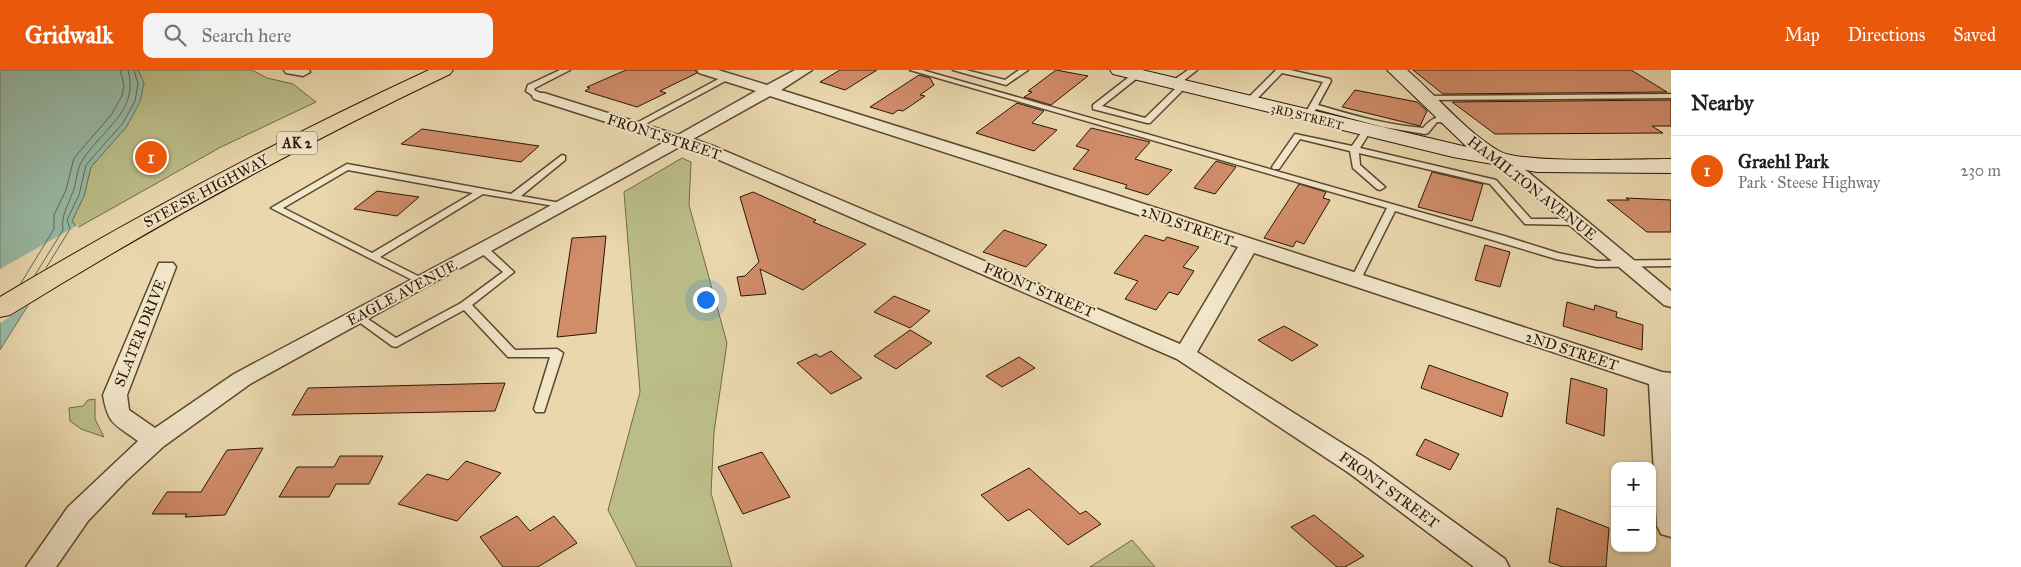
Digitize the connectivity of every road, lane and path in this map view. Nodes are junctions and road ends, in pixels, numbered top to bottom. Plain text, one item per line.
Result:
1 (408, 70) edge
2 (444, 70) edge
3 (566, 70) edge
4 (704, 70) edge
5 (805, 70) edge
6 (914, 70) edge
7 (957, 70) edge
8 (1024, 70) edge
9 (1396, 70) edge
10 (1128, 72) edge
11 (727, 78) junction
12 (1183, 80) edge
13 (768, 90) junction
14 (539, 96) joint
15 (1671, 96) edge
16 (1428, 98) junction
17 (1249, 102) junction
18 (1309, 111) junction
19 (1450, 121) junction
20 (633, 127) junction
21 (1366, 132) junction
22 (677, 141) junction
23 (1354, 150) junction
24 (562, 158) dead end
25 (1496, 158) junction
26 (1671, 166) edge
27 (1276, 167) dead end
28 (1380, 187) dead end
29 (482, 191) junction
30 (513, 197) junction
31 (563, 206) junction
32 (1392, 206) junction
33 (1576, 222) junction
34 (1248, 246) junction
35 (483, 249) junction
36 (372, 257) junction
37 (1626, 263) junction
38 (1671, 263) edge
39 (166, 267) dead end
40 (1355, 281) junction
41 (422, 282) junction
42 (0, 288) edge
43 (1671, 302) edge
44 (465, 305) junction
45 (0, 309) edge
46 (358, 317) junction
47 (1185, 354) junction
48 (1666, 381) edge
49 (540, 409) dead end
50 (155, 440) junction
51 (1671, 526) edge
52 (40, 567) edge
53 (1496, 567) edge

1 - 42 highway, STEESE HIGHWAY / AK 2
2 - 45 highway, STEESE HIGHWAY / AK 2
3 - 14 lane
4 - 11 street, 2ND STREET
5 - 13 street, EAGLE AVENUE
6 - 32 lane
7 - 8 lane
9 - 16 street, HAMILTON AVENUE
10 - 12 street, 3RD STREET
10 - 12 lane
11 - 13 street, 2ND STREET
11 - 20 lane
12 - 17 street, 3RD STREET
13 - 22 street, EAGLE AVENUE
13 - 34 street, 2ND STREET
14 - 20 street, FRONT STREET
15 - 16 lane
16 - 19 street, HAMILTON AVENUE
17 - 18 street, 3RD STREET
17 - 18 lane
18 - 19 lane
18 - 21 street, 3RD STREET
19 - 25 street, HAMILTON AVENUE
20 - 22 street, FRONT STREET
21 - 23 lane
21 - 25 street, 3RD STREET
22 - 31 street, EAGLE AVENUE
22 - 47 street, FRONT STREET
23 - 27 lane
23 - 28 lane
23 - 33 lane
24 - 30 lane
25 - 26 street, 3RD STREET
25 - 33 street, HAMILTON AVENUE
29 - 30 lane
29 - 36 lane
29 - 36 lane
30 - 31 lane
31 - 35 street, EAGLE AVENUE
32 - 37 lane
32 - 40 lane
33 - 37 street, HAMILTON AVENUE
34 - 40 street, 2ND STREET
34 - 47 street
35 - 41 street, EAGLE AVENUE
35 - 44 lane
36 - 41 lane
37 - 38 lane
37 - 43 street, HAMILTON AVENUE
39 - 50 street, SLATER DRIVE
40 - 48 street, 2ND STREET
41 - 46 street, EAGLE AVENUE
44 - 46 lane
44 - 49 lane
46 - 50 street, EAGLE AVENUE
47 - 53 street, FRONT STREET
48 - 51 street
50 - 52 street, EAGLE AVENUE

